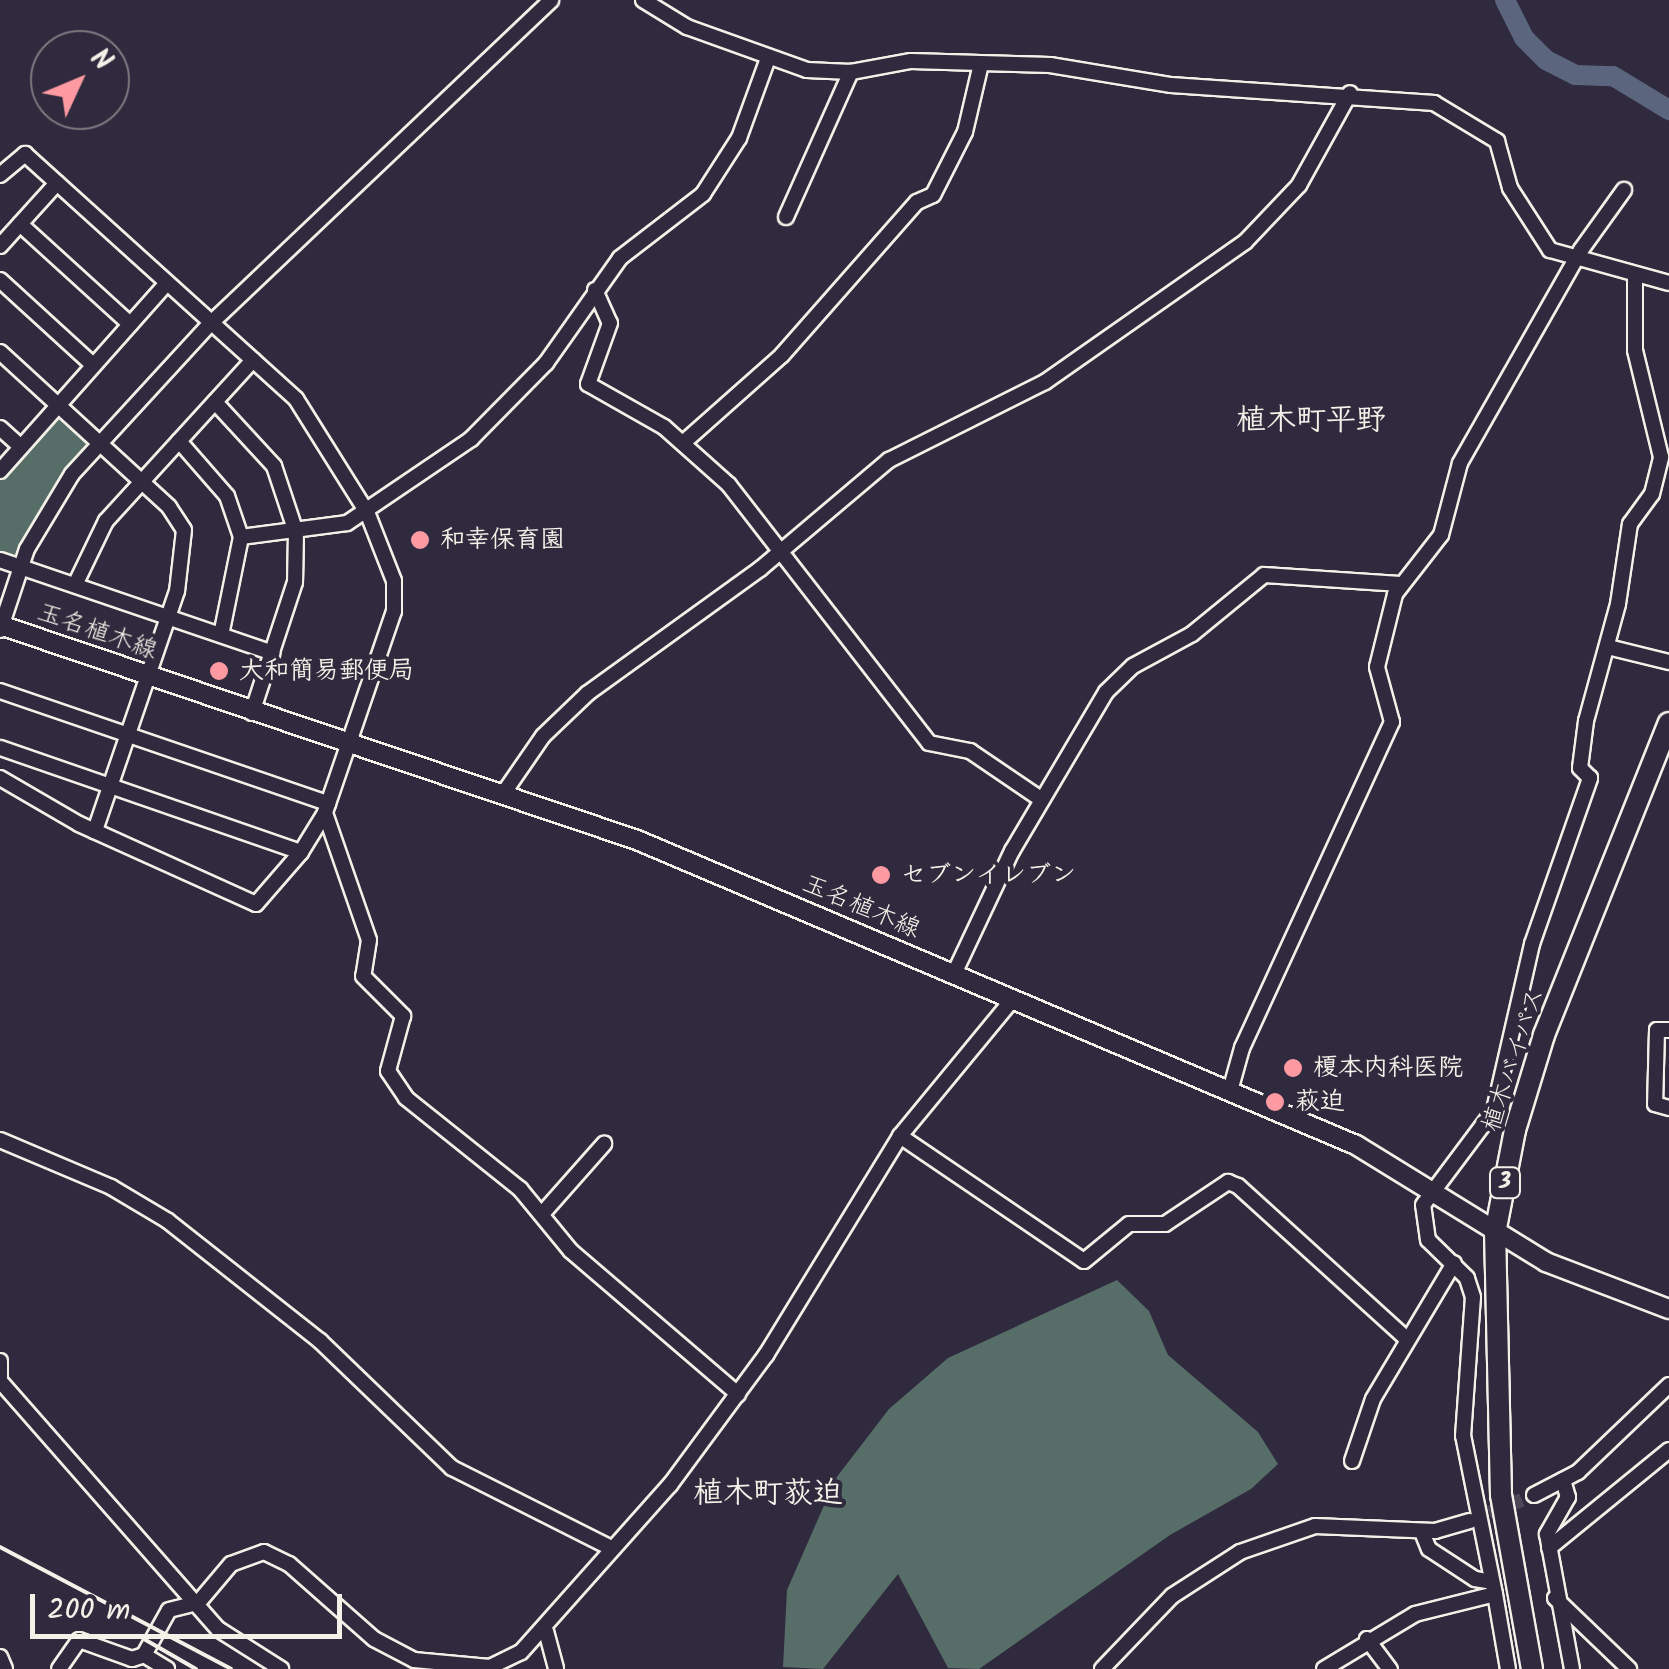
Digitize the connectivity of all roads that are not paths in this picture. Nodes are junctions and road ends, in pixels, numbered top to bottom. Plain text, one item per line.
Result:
1 (551, 0) edge
2 (643, 0) edge
3 (768, 60) junction
4 (982, 64) junction
5 (851, 72) junction
6 (1350, 93) junction
7 (0, 175) edge
8 (57, 183) junction
9 (1624, 190) dead end
10 (786, 217) dead end
11 (20, 224) junction
12 (0, 246) edge
13 (1576, 261) junction
14 (1635, 274) junction
15 (0, 280) edge
16 (1669, 283) edge
17 (166, 284) junction
18 (596, 290) junction
19 (211, 323) junction
20 (130, 324) junction
21 (0, 352) edge
22 (253, 360) junction
23 (92, 365) junction
24 (215, 402) junction
25 (58, 403) junction
26 (0, 428) edge
27 (179, 441) junction
28 (102, 442) junction
29 (683, 443) junction
30 (19, 445) junction
31 (0, 471) edge
32 (142, 482) junction
33 (367, 512) junction
34 (296, 532) junction
35 (242, 537) junction
36 (780, 552) junction
37 (0, 560) edge
38 (21, 567) junction
39 (1401, 584) junction
40 (74, 585) junction
41 (168, 617) junction
42 (0, 627) edge
43 (221, 635) junction
44 (1608, 647) junction
45 (272, 653) junction
46 (1669, 662) edge
47 (149, 677) junction
48 (0, 692) edge
49 (252, 713) junction
50 (1669, 722) edge
51 (128, 735) junction
52 (348, 746) junction
53 (0, 748) edge
54 (0, 778) edge
55 (112, 786) junction
56 (503, 794) junction
57 (1042, 800) junction
58 (327, 808) junction
59 (96, 831) junction
60 (301, 852) junction
61 (954, 974) junction
62 (1013, 999) junction
63 (1669, 1030) edge
64 (1230, 1091) junction
65 (1669, 1108) edge
66 (900, 1136) junction
67 (0, 1140) edge
68 (604, 1144) dead end
69 (1432, 1188) junction
70 (542, 1214) junction
71 (1496, 1234) junction
72 (1454, 1264) junction
73 (1669, 1309) edge
74 (1407, 1339) junction
75 (0, 1361) edge
76 (0, 1379) edge
77 (1669, 1385) edge
78 (738, 1394) junction
79 (1669, 1450) edge
80 (1352, 1461) dead end
81 (1563, 1480) junction
82 (1534, 1496) tunnel mouth
83 (1470, 1521) tunnel mouth
84 (1422, 1532) junction
85 (611, 1548) junction
86 (1549, 1548) junction
87 (1494, 1588) junction
88 (1555, 1597) junction
89 (198, 1604) junction
90 (546, 1630) junction
91 (1366, 1640) junction
92 (144, 1655) junction
93 (0, 1657) edge
94 (4, 1669) edge
95 (59, 1669) edge
96 (168, 1669) edge
97 (281, 1669) edge
98 (556, 1669) edge
99 (1102, 1669) edge
100 (1324, 1669) edge
101 (1390, 1669) edge
102 (1508, 1669) edge
103 (1532, 1669) edge
104 (1572, 1669) edge
105 (1630, 1669) edge

1 - 19 street
2 - 3 street
3 - 5 street
3 - 18 street
4 - 5 street
4 - 6 street
4 - 29 street
5 - 10 street
6 - 13 street
6 - 36 street
7 - 8 street
8 - 11 street
8 - 17 street
9 - 13 street
11 - 12 street
11 - 20 street
13 - 14 street
13 - 39 street
14 - 16 street
14 - 44 street
15 - 23 street
17 - 19 street
17 - 20 street
18 - 29 street
18 - 33 street
19 - 22 street
19 - 28 street
20 - 23 street
21 - 25 street
22 - 24 street
22 - 33 street
23 - 25 street
24 - 27 street
24 - 34 street
25 - 28 street
25 - 30 street
26 - 30 street
27 - 32 street
27 - 35 street
28 - 32 street
28 - 38 street
29 - 36 street
30 - 31 street
32 - 40 street
32 - 41 street
33 - 34 street
33 - 52 street
34 - 35 street
34 - 45 street
35 - 43 street
36 - 56 street
36 - 57 street
37 - 38 street
38 - 40 street
38 - 42 street
39 - 57 street
39 - 64 street
40 - 41 street
41 - 43 street
41 - 47 street
42 - 47 main road, 玉名植木線
43 - 45 street
44 - 46 street
44 - 69 street
45 - 49 street
47 - 49 main road, 玉名植木線
47 - 51 street
48 - 51 street
49 - 52 main road, 玉名植木線
50 - 71 highway, 植木バイパス / 3
51 - 55 street
51 - 58 street
52 - 56 main road, 玉名植木線
52 - 58 street
53 - 55 street
54 - 59 street
55 - 59 street
55 - 60 street
56 - 61 main road, 玉名植木線
57 - 61 street
58 - 60 street
58 - 70 street
59 - 60 street
61 - 62 main road, 玉名植木線
62 - 64 main road, 玉名植木線
62 - 66 street
63 - 65 street
64 - 69 main road, 玉名植木線
66 - 74 street
66 - 78 street
67 - 85 street
68 - 70 street
69 - 71 main road, 玉名植木線
69 - 72 street
70 - 78 street
71 - 73 main road, 玉名植木線
71 - 103 highway, 植木バイパス / 3
72 - 74 street
72 - 87 street
74 - 80 street
75 - 76 street
76 - 89 street
77 - 81 street
78 - 85 street
79 - 86 street
81 - 82 street
81 - 86 street
83 - 84 street
84 - 87 street
84 - 99 street
85 - 90 street
86 - 88 street
87 - 91 street
87 - 102 street
88 - 104 street
88 - 105 street
89 - 90 street
89 - 92 street
89 - 97 street
90 - 98 street
91 - 100 street
91 - 101 street
92 - 95 street
92 - 96 street
93 - 94 street

